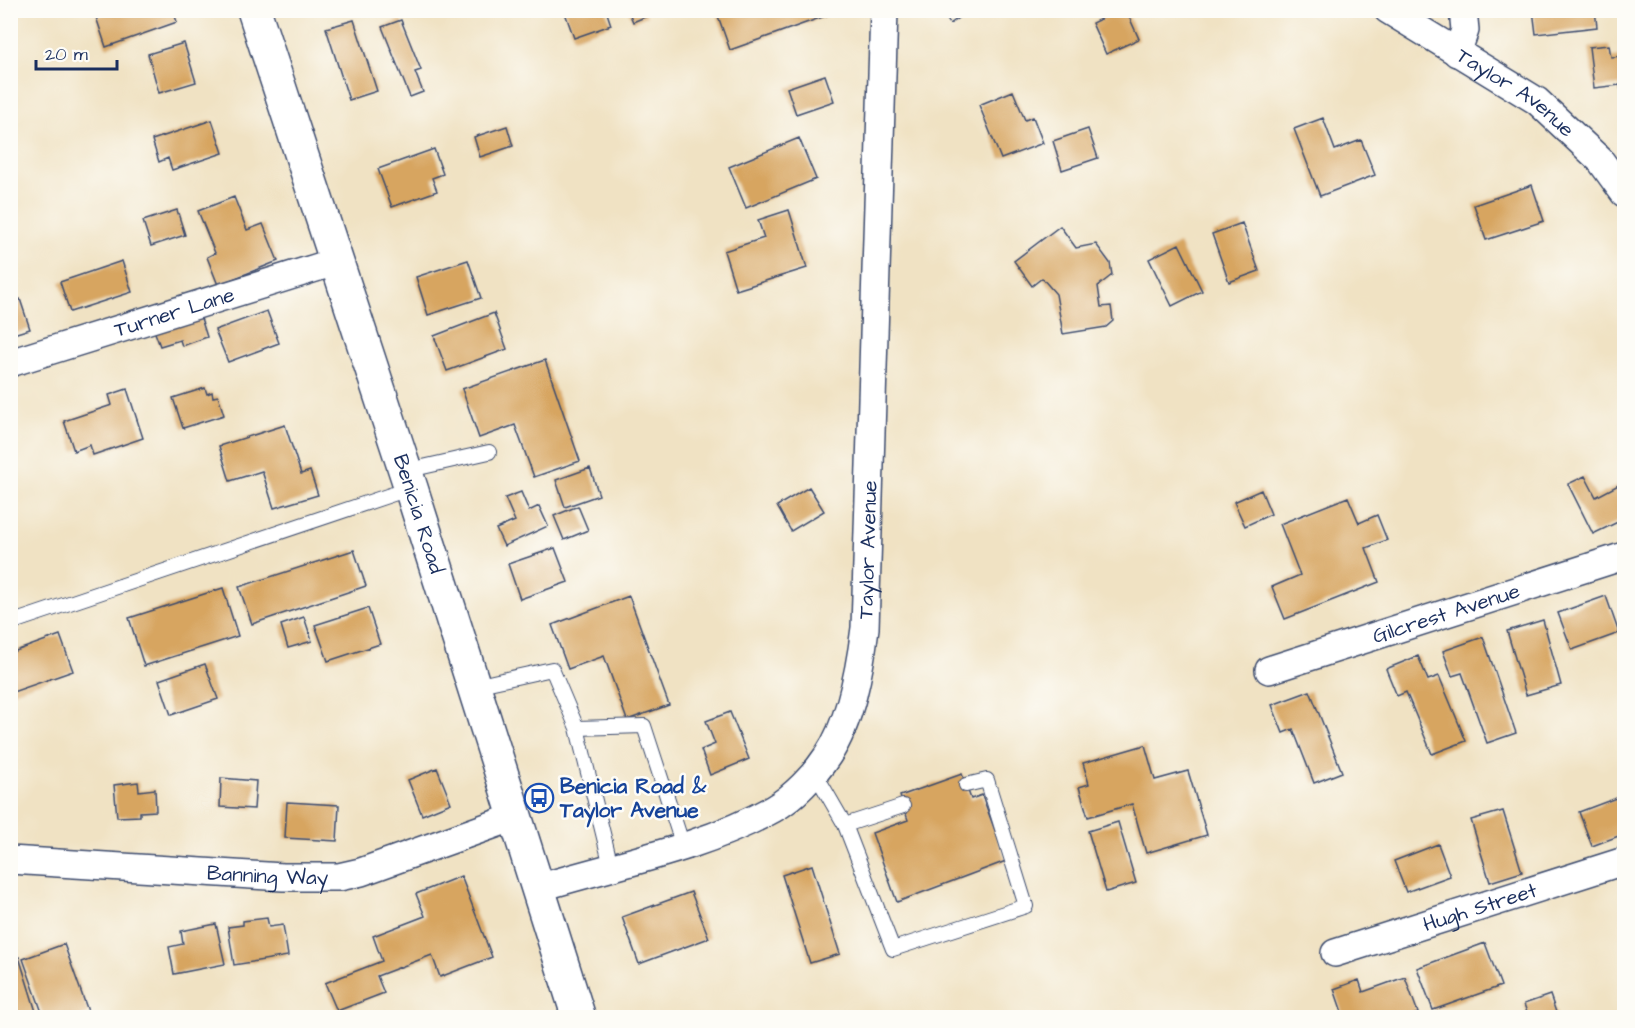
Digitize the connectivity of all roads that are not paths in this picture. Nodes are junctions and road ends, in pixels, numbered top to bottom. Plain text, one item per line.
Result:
1 (254, 10) edge
2 (884, 10) edge
3 (1388, 10) edge
4 (1463, 10) edge
5 (1457, 52) junction
6 (1624, 193) edge
7 (338, 261) junction
8 (10, 363) edge
9 (489, 452) dead end
10 (408, 479) junction
11 (1624, 556) edge
12 (10, 623) edge
13 (1269, 669) dead end
14 (475, 686) junction
15 (577, 728) junction
16 (815, 773) junction
17 (966, 785) dead end
18 (903, 806) dead end
19 (515, 817) junction
20 (845, 825) junction
21 (683, 846) junction
22 (10, 860) edge
23 (1624, 861) edge
24 (611, 866) junction
25 (538, 888) junction
26 (1335, 953) dead end
27 (579, 1017) edge

1 - 7 main road, Benicia Road
2 - 16 street, Taylor Avenue
3 - 5 street, Taylor Avenue
4 - 5 street
5 - 6 street, Taylor Avenue
7 - 8 street, Turner Lane
7 - 10 main road, Benicia Road
9 - 10 lane
10 - 12 lane
10 - 14 main road, Benicia Road
11 - 13 street, Gilcrest Avenue
14 - 15 lane
14 - 19 main road, Benicia Road
15 - 21 lane
15 - 24 lane
16 - 20 lane
16 - 21 street, Taylor Avenue
17 - 20 lane
18 - 20 lane
19 - 22 street, Banning Way
19 - 25 main road, Benicia Road
21 - 24 street, Taylor Avenue
23 - 26 street, Hugh Street
24 - 25 street, Taylor Avenue
25 - 27 main road, Benicia Road

